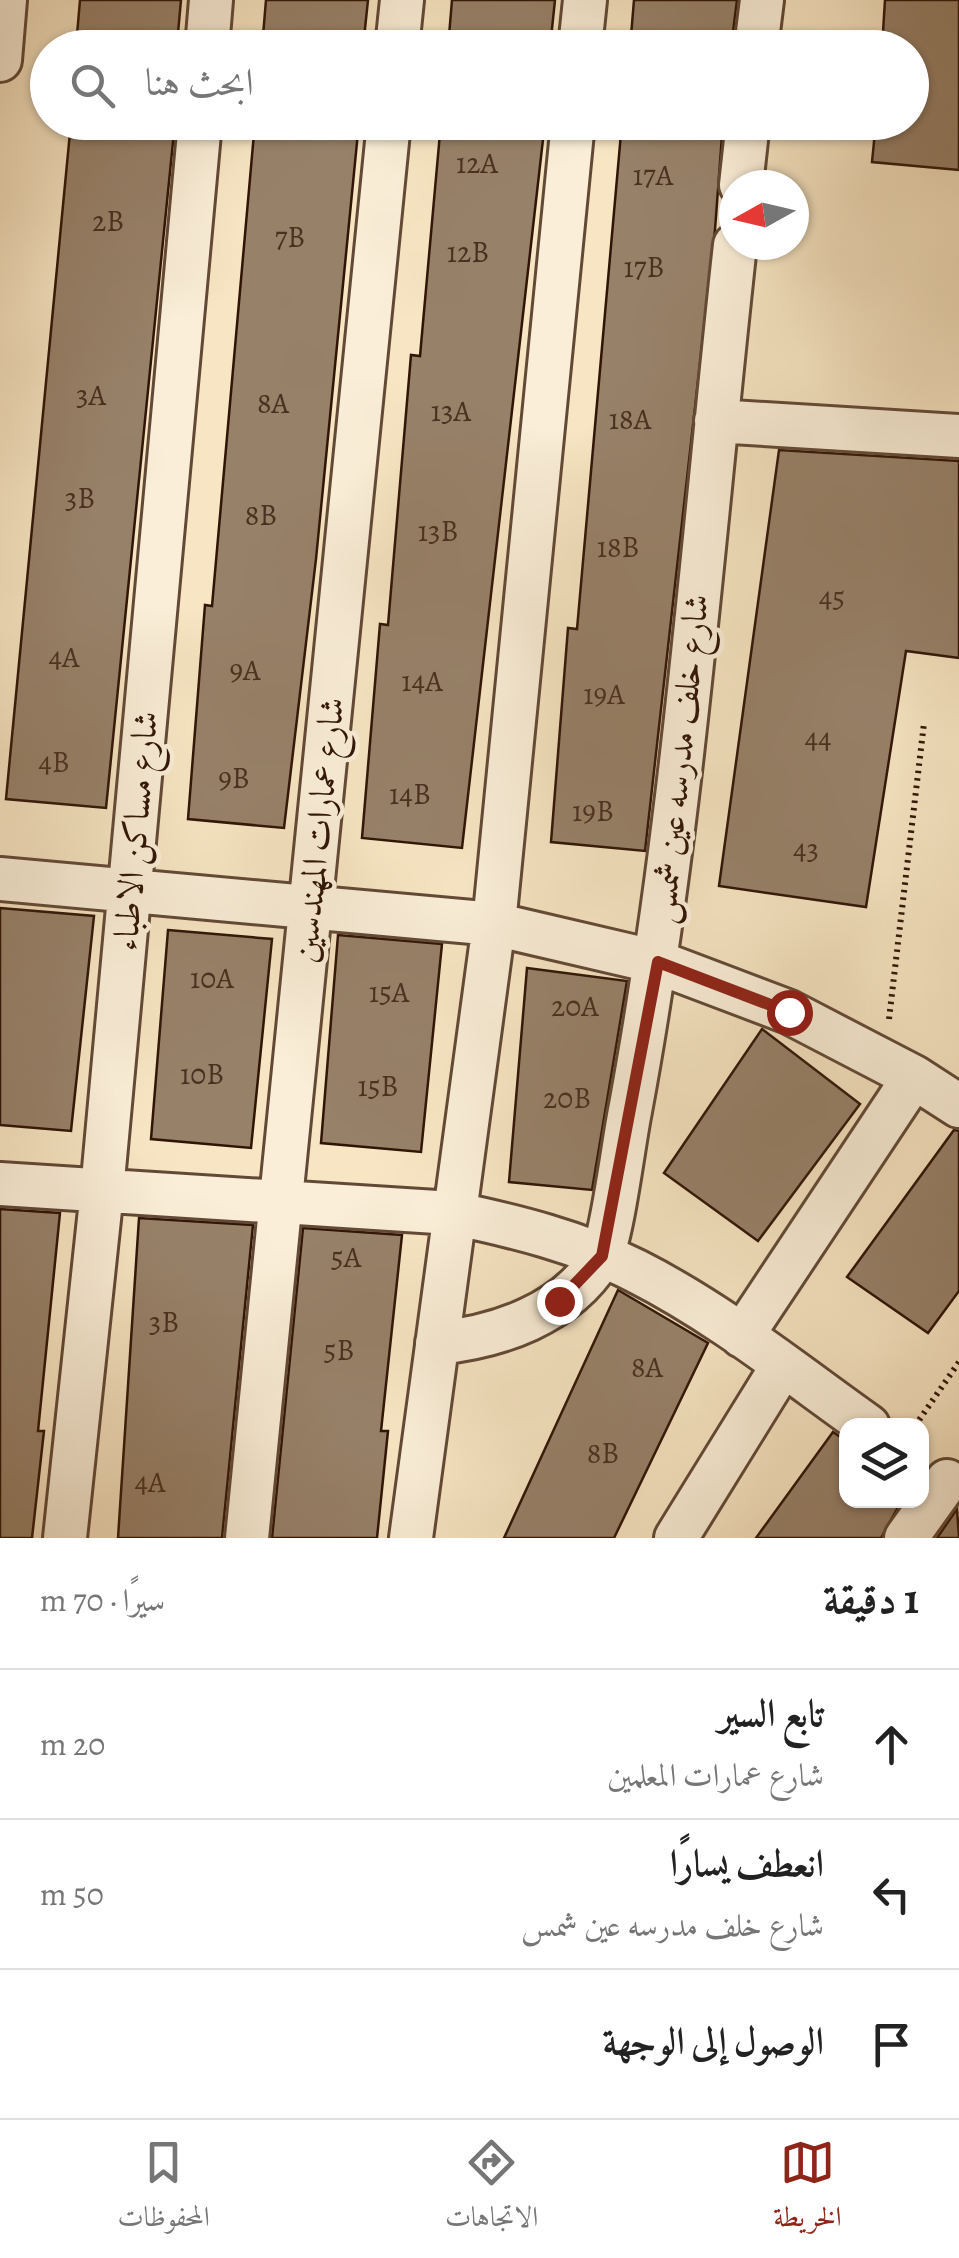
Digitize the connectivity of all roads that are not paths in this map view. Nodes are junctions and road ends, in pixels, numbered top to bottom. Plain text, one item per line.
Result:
1 (5, 0) edge
2 (212, 0) edge
3 (402, 0) edge
4 (585, 0) edge
5 (762, 0) edge
6 (209, 30) edge
7 (399, 30) edge
8 (582, 30) edge
9 (758, 30) edge
10 (0, 60) edge
11 (198, 140) edge
12 (388, 140) edge
13 (571, 140) edge
14 (746, 140) edge
15 (743, 170) edge
16 (733, 260) edge
17 (716, 421) junction
18 (959, 436) edge
19 (0, 879) edge
20 (130, 891) junction
21 (310, 908) junction
22 (494, 924) junction
23 (658, 962) junction
24 (899, 1069) junction
25 (959, 1106) edge
26 (0, 1184) edge
27 (102, 1191) junction
28 (280, 1202) junction
29 (452, 1214) junction
30 (602, 1256) junction
31 (742, 1336) junction
32 (438, 1344) junction
33 (783, 1366) junction
34 (857, 1418) edge
35 (942, 1478) edge
36 (64, 1538) edge
37 (247, 1538) edge
38 (411, 1538) edge
39 (676, 1538) edge
40 (906, 1538) edge

1 - 10 street
2 - 6 street
3 - 7 street
4 - 8 street
5 - 9 street
11 - 20 street, شارع مساكن الاطباء
12 - 21 street, شارع عمارات المهندسين
13 - 22 street
14 - 15 street
16 - 17 street, شارع خلف مدرسه عين شمس
17 - 18 street
17 - 23 street, شارع خلف مدرسه عين شمس
19 - 20 street
20 - 21 street
20 - 27 street, شارع مساكن الاطباء
21 - 22 street
21 - 28 street, شارع عمارات المهندسين
22 - 23 street
22 - 29 street
23 - 24 street
23 - 30 street, شارع خلف مدرسه عين شمس
24 - 25 street
24 - 31 street
26 - 27 street
27 - 28 street
27 - 36 street, شارع مساكن الاطباء
28 - 29 street
28 - 37 street, شارع عمارات المهندسين
29 - 30 street
29 - 32 street
30 - 31 street
30 - 32 street
31 - 33 street
32 - 38 street
33 - 34 street
33 - 39 street
35 - 40 street

